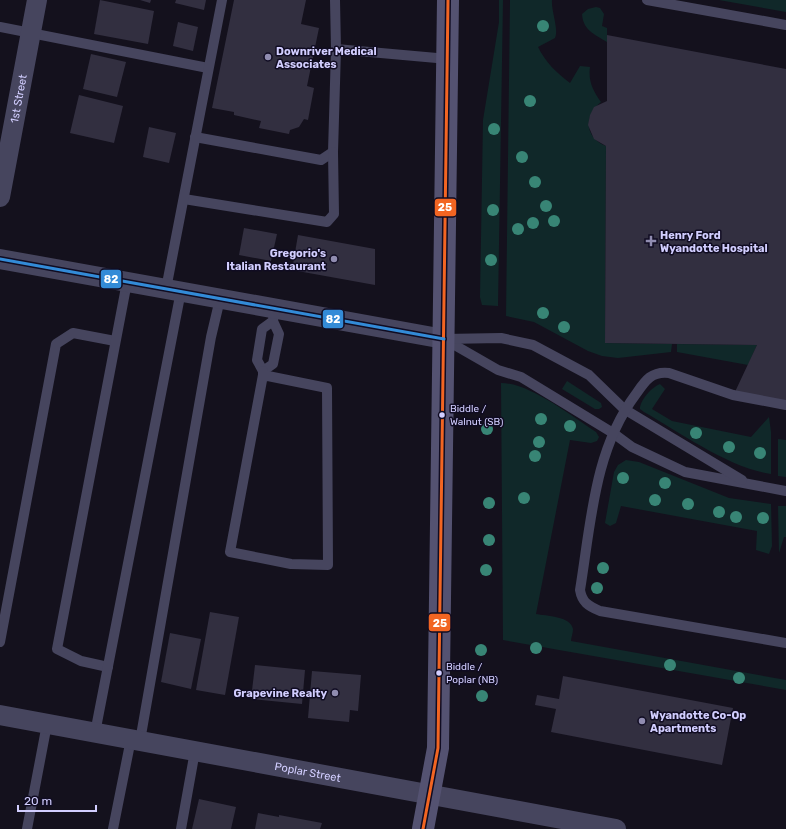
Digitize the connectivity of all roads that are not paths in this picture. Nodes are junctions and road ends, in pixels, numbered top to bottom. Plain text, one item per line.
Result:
1 (37, 0) edge
2 (222, 0) edge
3 (335, 0) edge
4 (448, 0) edge
5 (647, 0) edge
6 (786, 25) edge
7 (0, 27) edge
8 (31, 33) junction
9 (336, 49) junction
10 (448, 59) junction
11 (208, 68) junction
12 (195, 137) junction
13 (333, 152) junction
14 (0, 197) edge
15 (184, 199) junction
16 (0, 259) edge
17 (127, 282) junction
18 (173, 290) junction
19 (220, 299) junction
20 (274, 315) junction
21 (444, 339) junction
22 (115, 341) junction
23 (263, 373) junction
24 (786, 406) edge
25 (624, 409) junction
26 (614, 434) junction
27 (749, 484) junction
28 (786, 491) edge
29 (0, 642) edge
30 (786, 643) edge
31 (108, 667) junction
32 (0, 715) edge
33 (47, 724) junction
34 (95, 733) junction
35 (136, 740) junction
36 (195, 751) junction
37 (430, 794) junction
38 (27, 829) edge
39 (113, 829) edge
40 (181, 829) edge
41 (423, 829) edge
42 (616, 829) edge

1 - 8 street, 1st Street
2 - 11 lane
3 - 9 lane
4 - 10 main road
5 - 6 lane
7 - 8 lane
8 - 11 lane
8 - 14 street, 1st Street
9 - 10 lane
9 - 13 lane
10 - 21 main road
11 - 12 lane
12 - 13 lane
12 - 15 lane
13 - 15 lane
15 - 18 lane
16 - 17 street
17 - 18 street
17 - 22 lane
18 - 19 street
18 - 31 lane
19 - 20 street
19 - 35 lane
20 - 21 street
20 - 23 lane
20 - 23 lane
21 - 25 lane
21 - 26 lane
21 - 37 main road
22 - 29 lane
22 - 31 lane
23 - 23 lane
24 - 25 lane
25 - 26 lane
25 - 27 lane
26 - 27 lane
26 - 30 lane
27 - 28 lane
31 - 34 lane
32 - 33 street, Poplar Street
33 - 34 street, Poplar Street
33 - 38 lane
34 - 35 street, Poplar Street
35 - 36 street, Poplar Street
35 - 39 lane
36 - 37 street, Poplar Street
36 - 40 lane
37 - 41 main road
37 - 42 street, Poplar Street

